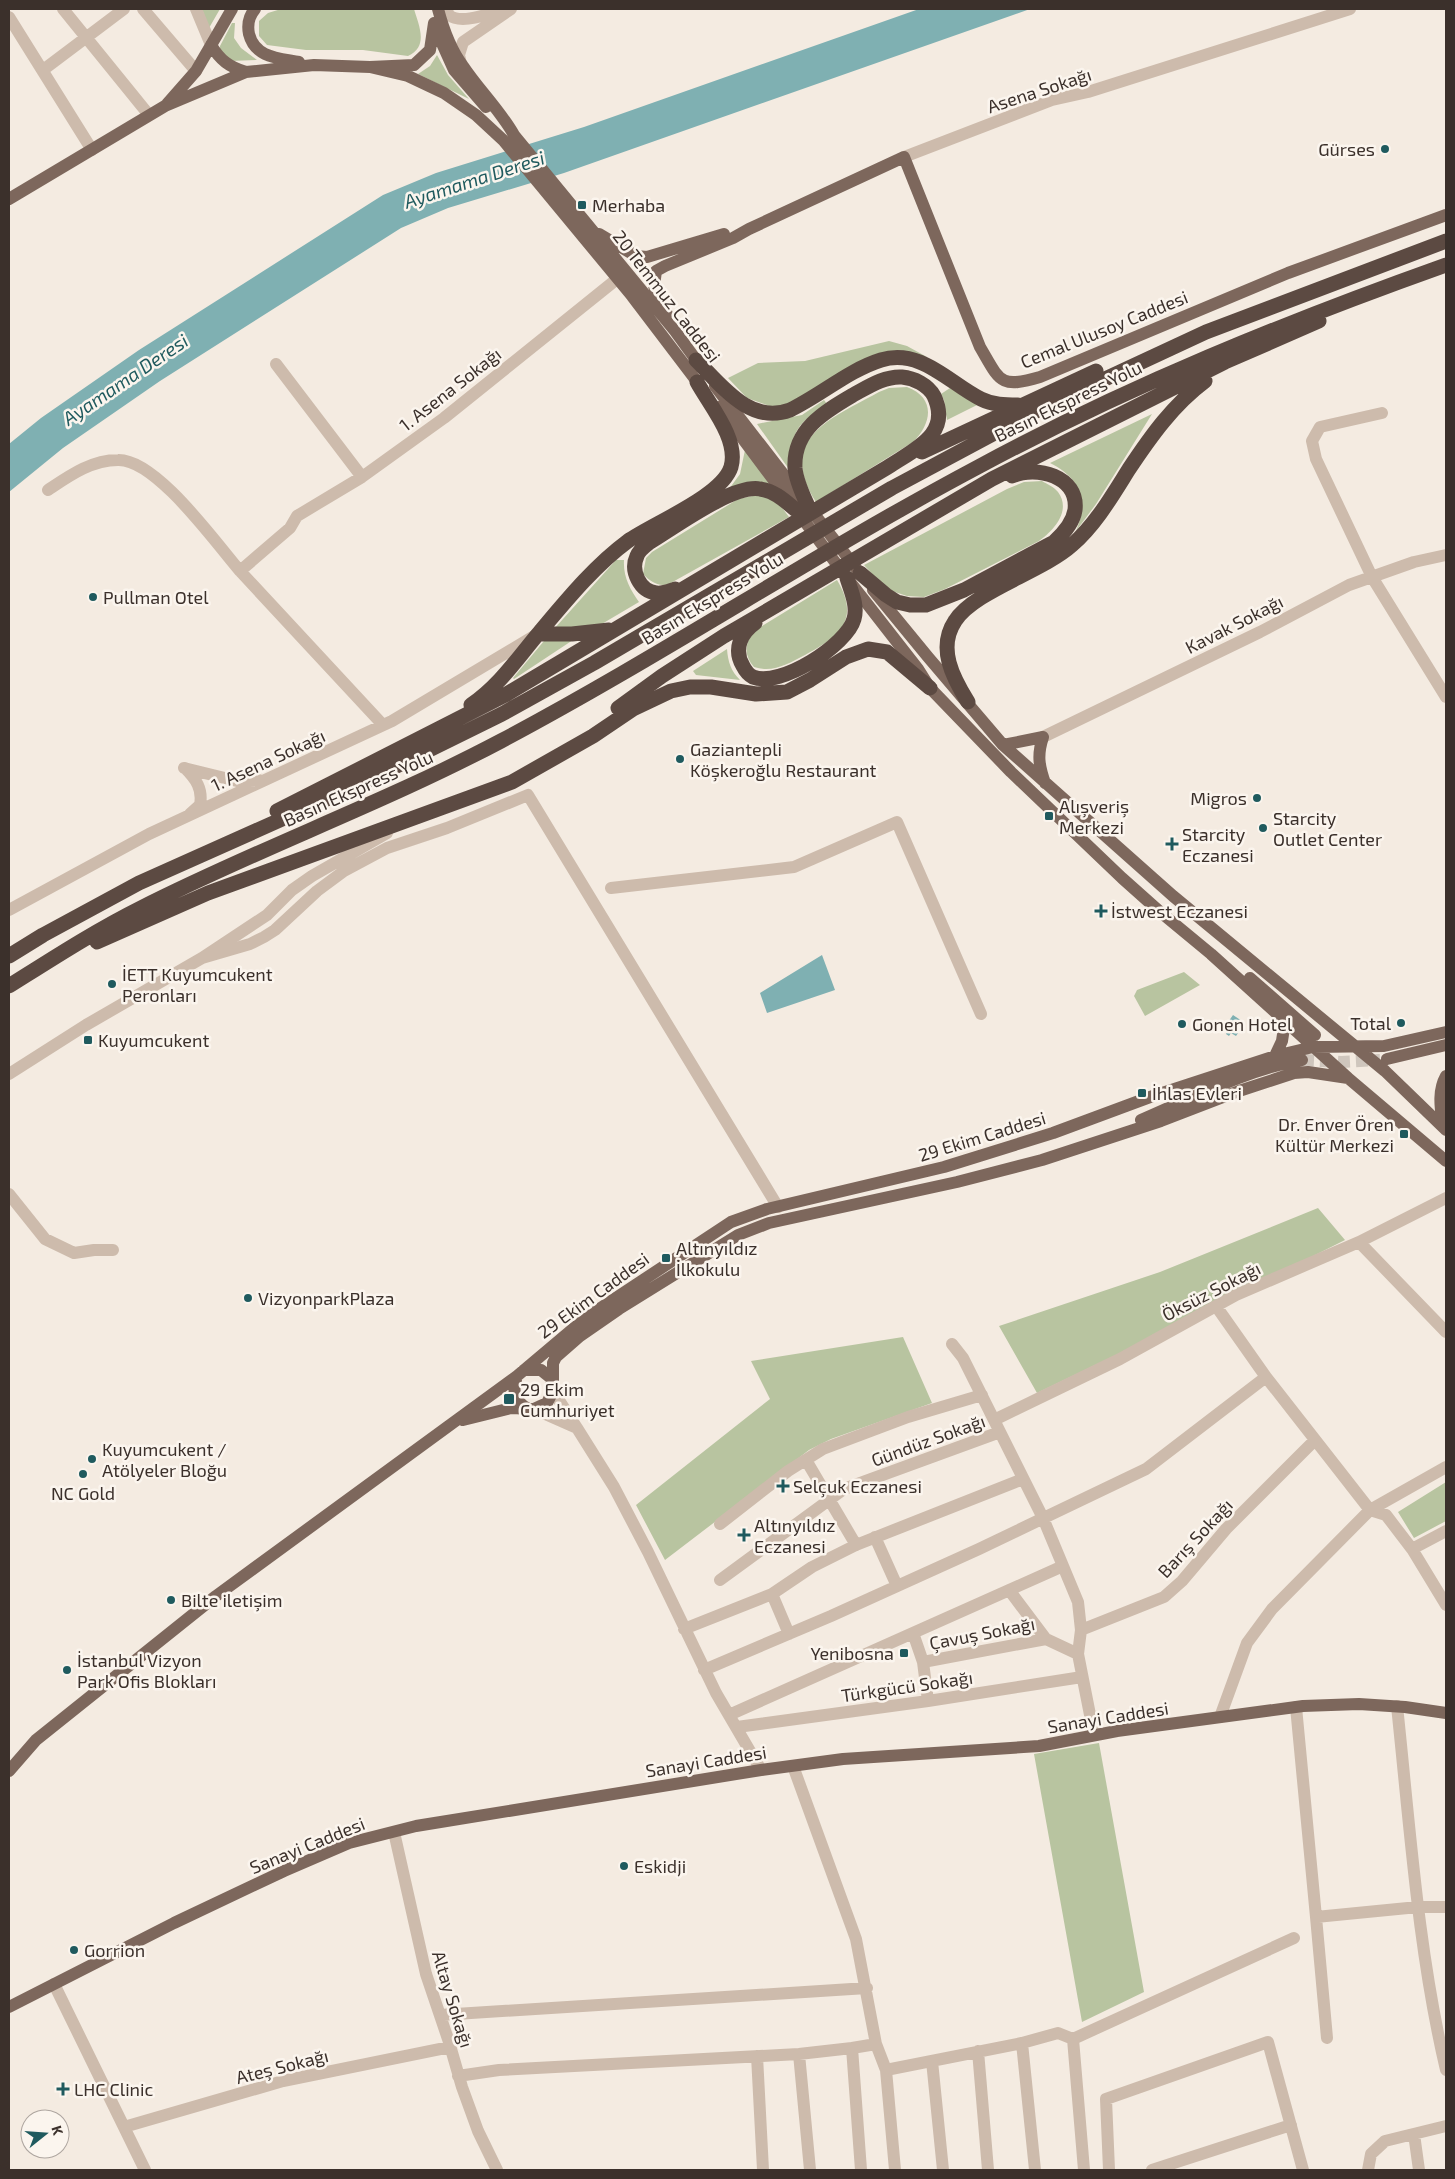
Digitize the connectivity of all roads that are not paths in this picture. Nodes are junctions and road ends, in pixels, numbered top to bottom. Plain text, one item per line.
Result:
1 (64, 9) edge
2 (124, 9) edge
3 (143, 9) edge
4 (196, 9) edge
5 (232, 9) edge
6 (255, 9) edge
7 (430, 9) edge
8 (438, 9) edge
9 (446, 9) edge
10 (502, 9) edge
11 (511, 9) edge
12 (1350, 9) edge
13 (9, 17) edge
14 (434, 23) junction
15 (86, 37) junction
16 (211, 45) junction
17 (461, 64) junction
18 (314, 65) junction
19 (370, 67) junction
20 (43, 70) junction
21 (196, 71) junction
22 (246, 72) junction
23 (165, 106) junction
24 (149, 115) junction
25 (509, 138) junction
26 (92, 150) junction
27 (904, 157) junction
28 (9, 199) edge
29 (568, 212) junction
30 (1446, 215) edge
31 (591, 229) junction
32 (749, 229) junction
33 (1446, 241) edge
34 (1446, 265) edge
35 (617, 279) junction
36 (1352, 300) junction
37 (675, 331) junction
38 (1206, 332) junction
39 (1270, 344) junction
40 (696, 360) junction
41 (276, 364) dead end
42 (697, 382) junction
43 (1018, 405) junction
44 (1382, 414) dead end
45 (888, 467) junction
46 (362, 477) junction
47 (48, 490) dead end
48 (960, 499) junction
49 (801, 507) junction
50 (1446, 555) edge
51 (240, 571) junction
52 (853, 576) junction
53 (1372, 577) junction
54 (697, 580) junction
55 (790, 596) junction
56 (615, 629) junction
57 (538, 634) junction
58 (930, 688) junction
59 (1446, 697) edge
60 (968, 702) junction
61 (383, 725) junction
62 (426, 735) junction
63 (1043, 737) junction
64 (1003, 744) junction
65 (568, 751) junction
66 (269, 779) junction
67 (1045, 783) junction
68 (186, 817) junction
69 (415, 818) junction
70 (1122, 878) junction
71 (140, 883) junction
72 (611, 888) dead end
73 (9, 910) edge
74 (9, 956) edge
75 (56, 957) junction
76 (202, 958) junction
77 (9, 986) edge
78 (981, 1014) dead end
79 (1284, 1022) junction
80 (1446, 1032) edge
81 (1314, 1041) junction
82 (1446, 1045) edge
83 (1356, 1046) junction
84 (1275, 1056) junction
85 (1387, 1059) tunnel mouth
86 (1302, 1060) tunnel mouth
87 (9, 1074) edge
88 (1446, 1076) edge
89 (1348, 1078) junction
90 (1445, 1129) edge
91 (1084, 1146) junction
92 (1446, 1161) edge
93 (9, 1194) edge
94 (1446, 1198) edge
95 (778, 1207) junction
96 (1359, 1242) junction
97 (112, 1250) dead end
98 (1216, 1306) junction
99 (1446, 1332) edge
100 (952, 1344) dead end
101 (520, 1373) junction
102 (1266, 1377) junction
103 (553, 1388) junction
104 (982, 1395) junction
105 (531, 1408) junction
106 (994, 1420) junction
107 (452, 1424) junction
108 (577, 1428) junction
109 (1000, 1432) junction
110 (1315, 1440) junction
111 (806, 1460) junction
112 (1446, 1467) edge
113 (1024, 1479) junction
114 (829, 1500) junction
115 (1370, 1510) junction
116 (1043, 1518) junction
117 (720, 1524) dead end
118 (1446, 1531) edge
119 (875, 1537) junction
120 (856, 1545) junction
121 (1412, 1549) junction
122 (1063, 1566) junction
123 (720, 1580) dead end
124 (897, 1586) junction
125 (1442, 1588) edge
126 (1009, 1590) junction
127 (772, 1594) junction
128 (1446, 1605) edge
129 (684, 1629) junction
130 (1081, 1630) junction
131 (913, 1633) junction
132 (789, 1634) junction
133 (1046, 1639) junction
134 (1078, 1654) junction
135 (923, 1662) junction
136 (704, 1670) junction
137 (1082, 1677) junction
138 (928, 1701) junction
139 (1397, 1706) junction
140 (1296, 1707) junction
141 (1446, 1713) edge
142 (729, 1715) junction
143 (1220, 1717) junction
144 (737, 1727) junction
145 (1094, 1735) junction
146 (793, 1766) junction
147 (761, 1770) junction
148 (9, 1771) edge
149 (394, 1832) junction
150 (1418, 1907) junction
151 (1446, 1907) edge
152 (1316, 1917) junction
153 (1294, 1938) dead end
154 (54, 1984) junction
155 (867, 1988) junction
156 (9, 2007) edge
157 (440, 2015) junction
158 (1327, 2038) dead end
159 (1073, 2039) junction
160 (1022, 2043) junction
161 (876, 2044) junction
162 (450, 2047) junction
163 (852, 2048) junction
164 (978, 2051) junction
165 (799, 2054) junction
166 (757, 2056) junction
167 (932, 2061) junction
168 (886, 2070) junction
169 (1446, 2070) edge
170 (458, 2076) junction
171 (1291, 2125) junction
172 (1446, 2126) edge
173 (124, 2127) junction
174 (1414, 2134) junction
175 (145, 2170) edge
176 (497, 2170) edge
177 (763, 2170) edge
178 (810, 2170) edge
179 (861, 2170) edge
180 (895, 2170) edge
181 (943, 2170) edge
182 (988, 2170) edge
183 (1035, 2170) edge
184 (1084, 2170) edge
185 (1109, 2170) edge
186 (1152, 2170) edge
187 (1303, 2170) edge
188 (1368, 2170) edge
189 (1419, 2170) edge

1 - 15 street
2 - 15 street
3 - 21 street
4 - 16 street
5 - 16 main road
6 - 18 main road
7 - 14 main road
8 - 17 main road
9 - 10 street
11 - 17 street
12 - 27 street, Asena Sokağı
13 - 20 street
14 - 19 main road
14 - 25 main road
15 - 20 street
15 - 24 street
16 - 21 main road
16 - 22 main road
17 - 25 main road
18 - 19 main road
18 - 22 main road
19 - 25 main road
20 - 26 street
21 - 23 main road
22 - 23 main road
23 - 24 main road
24 - 26 main road
25 - 29 main road
26 - 28 main road
27 - 30 main road, Cemal Ulusoy Caddesi
27 - 32 main road, Asena Sokağı
29 - 31 main road, 20 Temmuz Caddesi
29 - 35 main road
31 - 32 main road
31 - 37 main road, 20 Temmuz Caddesi
32 - 37 main road
33 - 38 highway, Basın Ekspress Yolu
34 - 36 highway, Basın Ekspress Yolu
35 - 42 main road
35 - 46 street, 1. Asena Sokağı
36 - 39 highway
36 - 75 highway, Basın Ekspress Yolu
37 - 40 main road, 20 Temmuz Caddesi
38 - 43 highway
38 - 71 highway, Basın Ekspress Yolu
39 - 48 highway
39 - 60 highway
40 - 43 highway
40 - 49 main road, 20 Temmuz Caddesi
41 - 46 street
42 - 49 main road
42 - 57 highway
43 - 45 highway
44 - 53 street
45 - 49 highway
45 - 54 highway
46 - 51 street, 1. Asena Sokağı
47 - 51 street
48 - 52 highway
48 - 55 highway
49 - 52 main road
49 - 54 highway
50 - 53 street, Kavak Sokağı
51 - 61 street
52 - 55 highway
52 - 58 main road
52 - 60 main road
53 - 59 street
53 - 63 street, Kavak Sokağı
54 - 56 highway
55 - 65 highway
56 - 57 highway
56 - 62 highway
57 - 61 street, 1. Asena Sokağı
57 - 62 highway
58 - 65 highway
58 - 70 main road
60 - 64 main road
61 - 66 street, 1. Asena Sokağı
62 - 71 highway
63 - 64 main road
63 - 67 main road
64 - 67 main road
65 - 69 highway
66 - 68 street, 1. Asena Sokağı
66 - 68 street
67 - 83 main road
68 - 73 street, 1. Asena Sokağı
69 - 75 highway
69 - 76 street
70 - 79 main road
70 - 81 main road
71 - 74 highway, Basın Ekspress Yolu
72 - 78 street
75 - 77 highway, Basın Ekspress Yolu
76 - 87 street
76 - 95 street
79 - 81 main road
79 - 84 main road
80 - 83 main road, 29 Ekim Caddesi
81 - 83 main road, 29 Ekim Caddesi
81 - 84 main road, 29 Ekim Caddesi
81 - 89 main road
82 - 85 main road
83 - 90 main road
84 - 95 main road, 29 Ekim Caddesi
86 - 91 main road
88 - 90 main road
89 - 91 main road, 29 Ekim Caddesi
89 - 92 main road
91 - 103 main road, 29 Ekim Caddesi
93 - 97 street
94 - 96 street, Öksüz Sokağı
95 - 101 main road, 29 Ekim Caddesi
96 - 98 street, Öksüz Sokağı
96 - 99 street
98 - 102 street
98 - 106 street, Öksüz Sokağı
100 - 104 street
101 - 103 main road
101 - 105 main road
101 - 107 main road, 29 Ekim Caddesi
102 - 110 street
102 - 116 street
103 - 105 main road
103 - 108 street
104 - 106 street
104 - 111 street
105 - 107 main road
105 - 108 street
106 - 109 street
107 - 148 main road, 29 Ekim Caddesi
108 - 129 street
109 - 113 street
109 - 114 street, Gündüz Sokağı
110 - 115 street
110 - 130 street, Barış Sokağı
111 - 114 street
111 - 117 street
112 - 115 street
113 - 116 street
113 - 119 street
114 - 120 street
114 - 123 street, Gündüz Sokağı
115 - 121 street
115 - 143 street
116 - 122 street
116 - 124 street
118 - 121 street
119 - 120 street
119 - 124 street
120 - 127 street
121 - 125 street
122 - 126 street
122 - 130 street
124 - 132 street
125 - 128 street
126 - 131 street
126 - 133 street
127 - 129 street
127 - 132 street
129 - 136 street
130 - 134 street
131 - 135 street
131 - 142 street
132 - 136 street
133 - 134 street
133 - 135 street, Çavuş Sokağı
134 - 137 street
135 - 138 street
136 - 142 street
137 - 138 street, Türkgücü Sokağı
137 - 145 street
138 - 144 street, Türkgücü Sokağı
139 - 140 main road, Sanayi Caddesi
139 - 141 main road, Sanayi Caddesi
139 - 150 street
140 - 143 main road, Sanayi Caddesi
140 - 152 street
142 - 144 street
143 - 145 main road, Sanayi Caddesi
144 - 147 street
145 - 146 main road, Sanayi Caddesi
146 - 147 main road, Sanayi Caddesi
146 - 155 street
147 - 149 main road, Sanayi Caddesi
149 - 154 main road, Sanayi Caddesi
149 - 157 street, Altay Sokağı
150 - 151 street
150 - 152 street
150 - 169 street
152 - 158 street
153 - 159 street
154 - 156 main road, Sanayi Caddesi
154 - 173 street
155 - 157 street
155 - 161 street
157 - 162 street, Altay Sokağı
159 - 160 street
159 - 184 street
160 - 164 street
160 - 183 street
161 - 163 street
161 - 168 street
162 - 170 street, Altay Sokağı
162 - 173 street, Ateş Sokağı
163 - 165 street
163 - 179 street
164 - 167 street
164 - 182 street
165 - 166 street
165 - 178 street
166 - 170 street
166 - 177 street
167 - 168 street
167 - 181 street
168 - 180 street
170 - 176 street, Altay Sokağı
171 - 185 street
171 - 186 street
171 - 187 street
172 - 174 street
173 - 175 street
174 - 188 street
174 - 189 street

